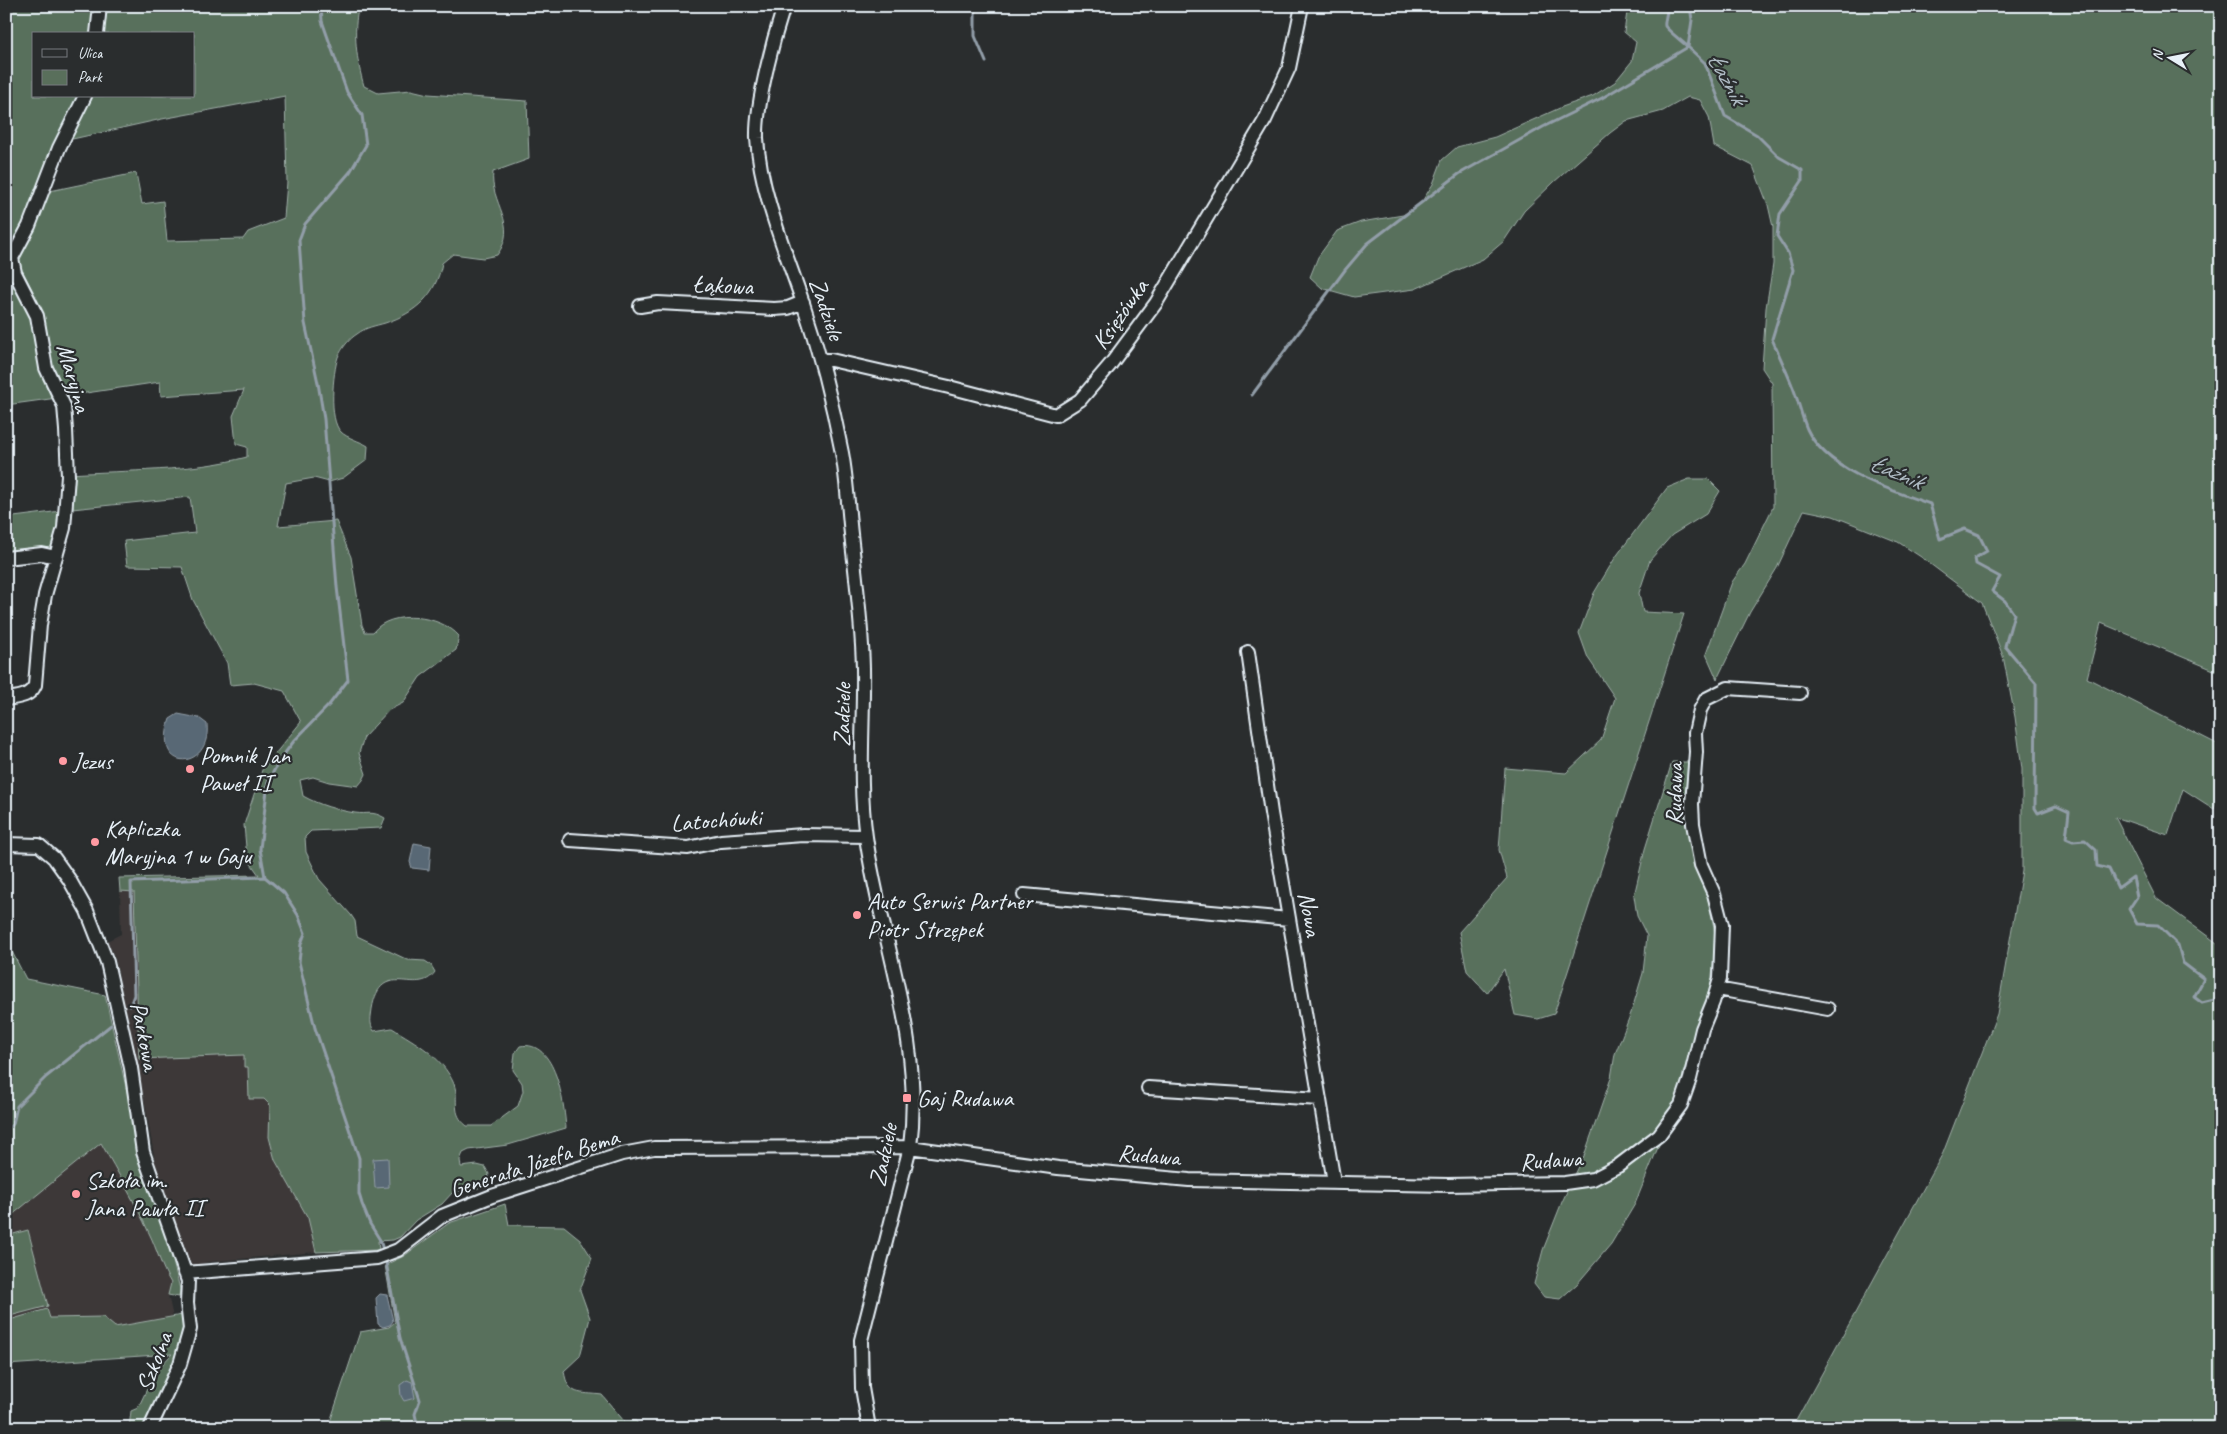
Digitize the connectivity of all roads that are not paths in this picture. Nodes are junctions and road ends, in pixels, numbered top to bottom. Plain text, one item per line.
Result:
1 (100, 6) edge
2 (784, 6) edge
3 (1302, 6) edge
4 (97, 32) edge
5 (84, 98) edge
6 (803, 302) junction
7 (640, 306) dead end
8 (822, 360) junction
9 (56, 557) junction
10 (6, 558) edge
11 (1248, 652) dead end
12 (1800, 693) dead end
13 (6, 699) edge
14 (866, 836) junction
15 (570, 840) dead end
16 (6, 844) edge
17 (1024, 895) dead end
18 (1289, 918) junction
19 (1717, 989) junction
20 (1828, 1009) dead end
21 (1148, 1088) dead end
22 (1320, 1099) junction
23 (910, 1148) junction
24 (1334, 1182) junction
25 (187, 1277) junction
26 (150, 1428) edge
27 (869, 1428) edge

1 - 4 street
2 - 6 street, Zadziele
3 - 8 street, Księżówka
5 - 9 street, Maryjna
6 - 7 street, Łąkowa
6 - 8 street, Zadziele
8 - 14 street, Zadziele
9 - 10 street
9 - 13 street, Maryjna
11 - 18 street, Nowa
12 - 19 street, Rudawa
14 - 15 street, Latochówki
14 - 23 street, Zadziele
16 - 25 street, Parkowa
17 - 18 street
18 - 22 street, Nowa
19 - 20 street
19 - 24 street, Rudawa
21 - 22 street
22 - 24 street, Nowa
23 - 24 street, Rudawa
23 - 25 street, Generała Józefa Bema
23 - 27 street, Zadziele
25 - 26 street, Szkolna

